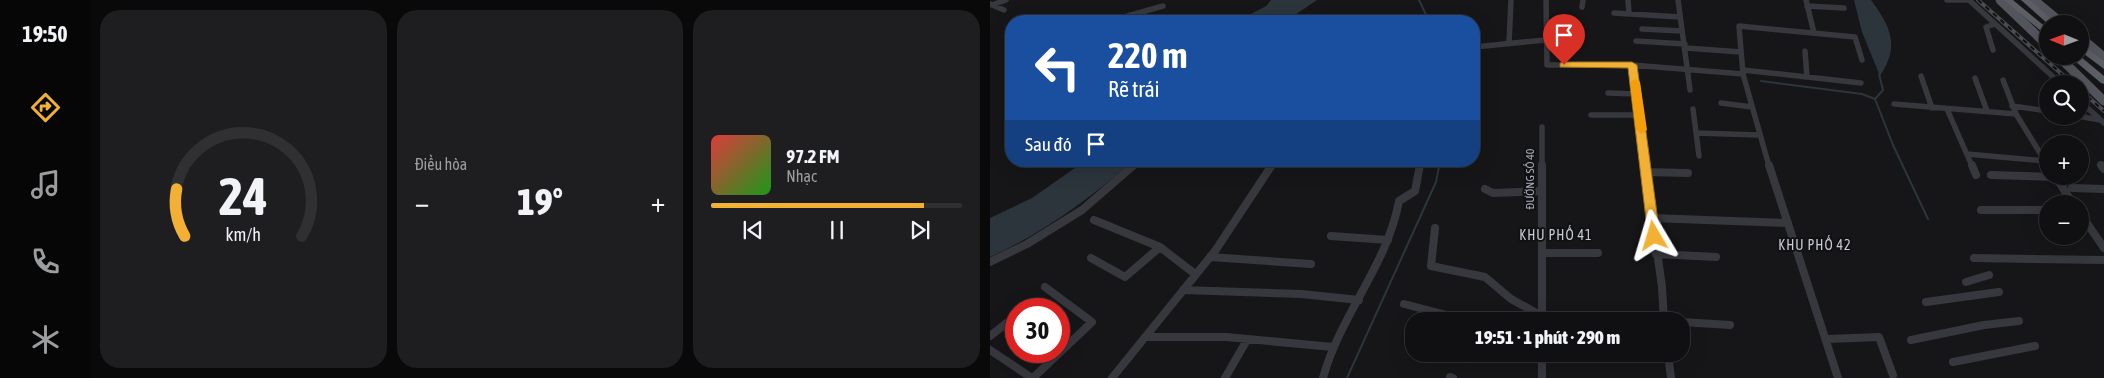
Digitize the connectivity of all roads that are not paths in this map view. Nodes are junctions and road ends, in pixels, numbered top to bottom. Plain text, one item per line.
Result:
1 (1006, 0) edge
2 (1511, 0) edge
3 (1546, 0) edge
4 (1583, 0) edge
5 (1628, 0) edge
6 (1678, 0) edge
7 (1947, 0) edge
8 (1968, 0) edge
9 (2000, 0) edge
10 (2008, 0) edge
11 (2025, 0) edge
12 (2034, 0) edge
13 (1807, 3) edge
14 (991, 4) edge
15 (1163, 6) dead end
16 (1582, 7) dead end
17 (1844, 8) dead end
18 (1004, 10) dead end
19 (1614, 12) dead end
20 (1629, 13) junction
21 (1131, 15) edge
22 (1647, 15) junction
23 (2042, 15) edge
24 (2053, 15) edge
25 (1680, 17) junction
26 (1995, 24) junction
27 (1648, 25) dead end
28 (2039, 26) edge
29 (1642, 29) dead end
30 (1682, 30) junction
31 (1814, 33) junction
32 (2039, 37) edge
33 (1545, 40) junction
34 (1636, 41) dead end
35 (1509, 43) junction
36 (2089, 44) edge
37 (1480, 46) edge
38 (1685, 46) junction
39 (1993, 50) dead end
40 (1805, 51) dead end
41 (1741, 52) junction
42 (2089, 54) edge
43 (2104, 57) edge
44 (1862, 60) dead end
45 (1632, 65) junction
46 (2067, 65) edge
47 (2085, 65) edge
48 (2104, 66) edge
49 (1689, 69) junction
50 (1743, 72) junction
51 (2051, 75) edge
52 (1921, 76) dead end
53 (1807, 77) junction
54 (1975, 78) dead end
55 (2003, 80) dead end
56 (2104, 81) edge
57 (1861, 83) dead end
58 (1690, 90) dead end
59 (1608, 93) dead end
60 (1637, 94) junction
61 (2104, 100) edge
62 (1721, 103) dead end
63 (1894, 104) dead end
64 (2012, 106) junction
65 (1752, 107) junction
66 (1932, 108) junction
67 (1692, 109) dead end
68 (1947, 109) junction
69 (2089, 109) edge
70 (1987, 110) junction
71 (2039, 110) edge
72 (2016, 114) junction
73 (1591, 115) dead end
74 (1639, 115) junction
75 (2089, 118) edge
76 (2102, 121) edge
77 (1542, 127) dead end
78 (1696, 133) junction
79 (1759, 135) junction
80 (1967, 154) junction
81 (1699, 156) dead end
82 (1133, 167) edge
83 (1271, 167) edge
84 (1420, 167) edge
85 (1646, 172) junction
86 (1688, 173) dead end
87 (1976, 175) dead end
88 (1991, 175) dead end
89 (2072, 188) dead end
90 (1485, 189) dead end
91 (2104, 189) edge
92 (1542, 191) junction
93 (2068, 195) edge
94 (1981, 210) dead end
95 (2039, 210) edge
96 (1652, 218) junction
97 (1094, 220) dead end
98 (1788, 223) junction
99 (2089, 226) edge
100 (1435, 228) dead end
101 (1331, 236) dead end
102 (1388, 240) junction
103 (1160, 247) junction
104 (2104, 248) edge
105 (1542, 253) junction
106 (1598, 253) dead end
107 (1656, 254) junction
108 (1210, 256) junction
109 (1716, 257) dead end
110 (1091, 258) dead end
111 (1974, 258) dead end
112 (2104, 260) edge
113 (990, 262) edge
114 (1311, 264) dead end
115 (1195, 274) junction
116 (1989, 275) dead end
117 (1966, 282) dead end
118 (1045, 287) dead end
119 (1183, 290) junction
120 (1999, 292) dead end
121 (1359, 300) junction
122 (1926, 302) dead end
123 (1404, 304) dead end
124 (1435, 312) edge
125 (1532, 312) edge
126 (1542, 312) edge
127 (1663, 312) edge
128 (2019, 321) dead end
129 (1690, 323) edge
130 (1005, 324) edge
131 (1730, 325) dead end
132 (990, 336) edge
133 (1147, 336) junction
134 (1827, 339) junction
135 (1247, 340) junction
136 (1911, 340) dead end
137 (2035, 346) dead end
138 (1333, 347) junction
139 (990, 350) edge
140 (1542, 362) edge
141 (1669, 362) edge
142 (1953, 362) dead end
143 (1892, 375) dead end
144 (1032, 378) edge
145 (1112, 378) edge
146 (1225, 378) edge
147 (1323, 378) edge
148 (1542, 378) edge
149 (1670, 378) edge
150 (1838, 378) edge

1 - 14 street
2 - 35 street
3 - 33 street
4 - 16 street
5 - 20 street
6 - 25 street
7 - 8 street
8 - 26 street
9 - 32 main road
10 - 28 highway
11 - 23 highway
12 - 24 main road
13 - 17 street
13 - 31 street
14 - 18 street
15 - 21 street
19 - 20 street
20 - 22 street
22 - 25 street
22 - 27 street
25 - 30 street
26 - 39 street
26 - 51 street
29 - 30 street
30 - 38 street
31 - 41 street
31 - 44 street
33 - 35 street
33 - 45 street
34 - 38 street
35 - 37 street
36 - 43 main road
38 - 41 street
38 - 49 street
40 - 53 street
41 - 50 street
42 - 48 highway
45 - 49 street
45 - 60 street
46 - 61 main road
47 - 56 highway
49 - 50 street
49 - 58 street
50 - 53 street
50 - 65 street
52 - 66 street
53 - 57 street
54 - 70 street
55 - 64 street
59 - 60 street
60 - 74 street
62 - 65 street
63 - 66 street
64 - 71 street
64 - 72 street
65 - 79 street
66 - 68 street
67 - 78 street
68 - 70 street
68 - 80 street
69 - 76 street
70 - 72 street
72 - 80 street
73 - 74 street
74 - 85 street
75 - 76 street
77 - 92 street, ĐƯỜNG SỐ 40
78 - 79 street
78 - 81 street
79 - 98 street
80 - 87 street
82 - 113 street
83 - 108 street
84 - 102 street
85 - 86 street
85 - 96 street
88 - 93 street
89 - 91 street
90 - 92 street
92 - 105 street, ĐƯỜNG SỐ 40
94 - 95 street
96 - 98 street
96 - 107 street
97 - 103 street
98 - 134 street
99 - 104 street
100 - 125 street
101 - 102 street
102 - 121 street
103 - 110 street
103 - 115 street
105 - 106 street
105 - 126 street, ĐƯỜNG SỐ 40
107 - 109 street
107 - 127 street
108 - 114 street
108 - 115 street
111 - 112 street
115 - 119 street
116 - 117 street
118 - 144 street
119 - 121 street
119 - 133 street
120 - 122 street
121 - 138 street
123 - 124 street
128 - 136 street
129 - 131 street
130 - 132 street
133 - 135 street
133 - 145 street
134 - 143 street
134 - 150 street
135 - 138 street
135 - 146 street
137 - 142 street
138 - 147 street
139 - 144 street
140 - 148 street
141 - 149 street

